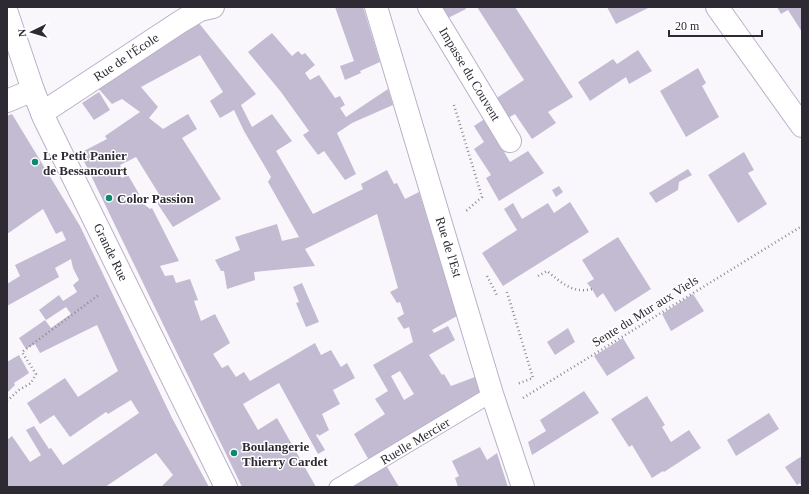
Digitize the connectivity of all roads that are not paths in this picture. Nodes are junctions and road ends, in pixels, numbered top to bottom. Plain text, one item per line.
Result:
1 (376, 7) edge
2 (429, 7) edge
3 (717, 7) edge
4 (207, 9) edge
5 (7, 13) edge
6 (33, 90) junction
7 (7, 101) edge
8 (51, 107) junction
9 (802, 126) edge
10 (510, 142) dead end
11 (495, 403) junction
12 (226, 487) edge
13 (337, 487) edge
14 (523, 487) edge

1 - 11 street, Rue de l'Est
2 - 10 street, Impasse du Couvent
3 - 9 street
4 - 8 street, Rue de l'École
5 - 6 street, Grande Rue
6 - 7 street
6 - 8 street, Grande Rue
8 - 12 street, Grande Rue
11 - 13 lane, Ruelle Mercier
11 - 14 street, Rue de l'Est

